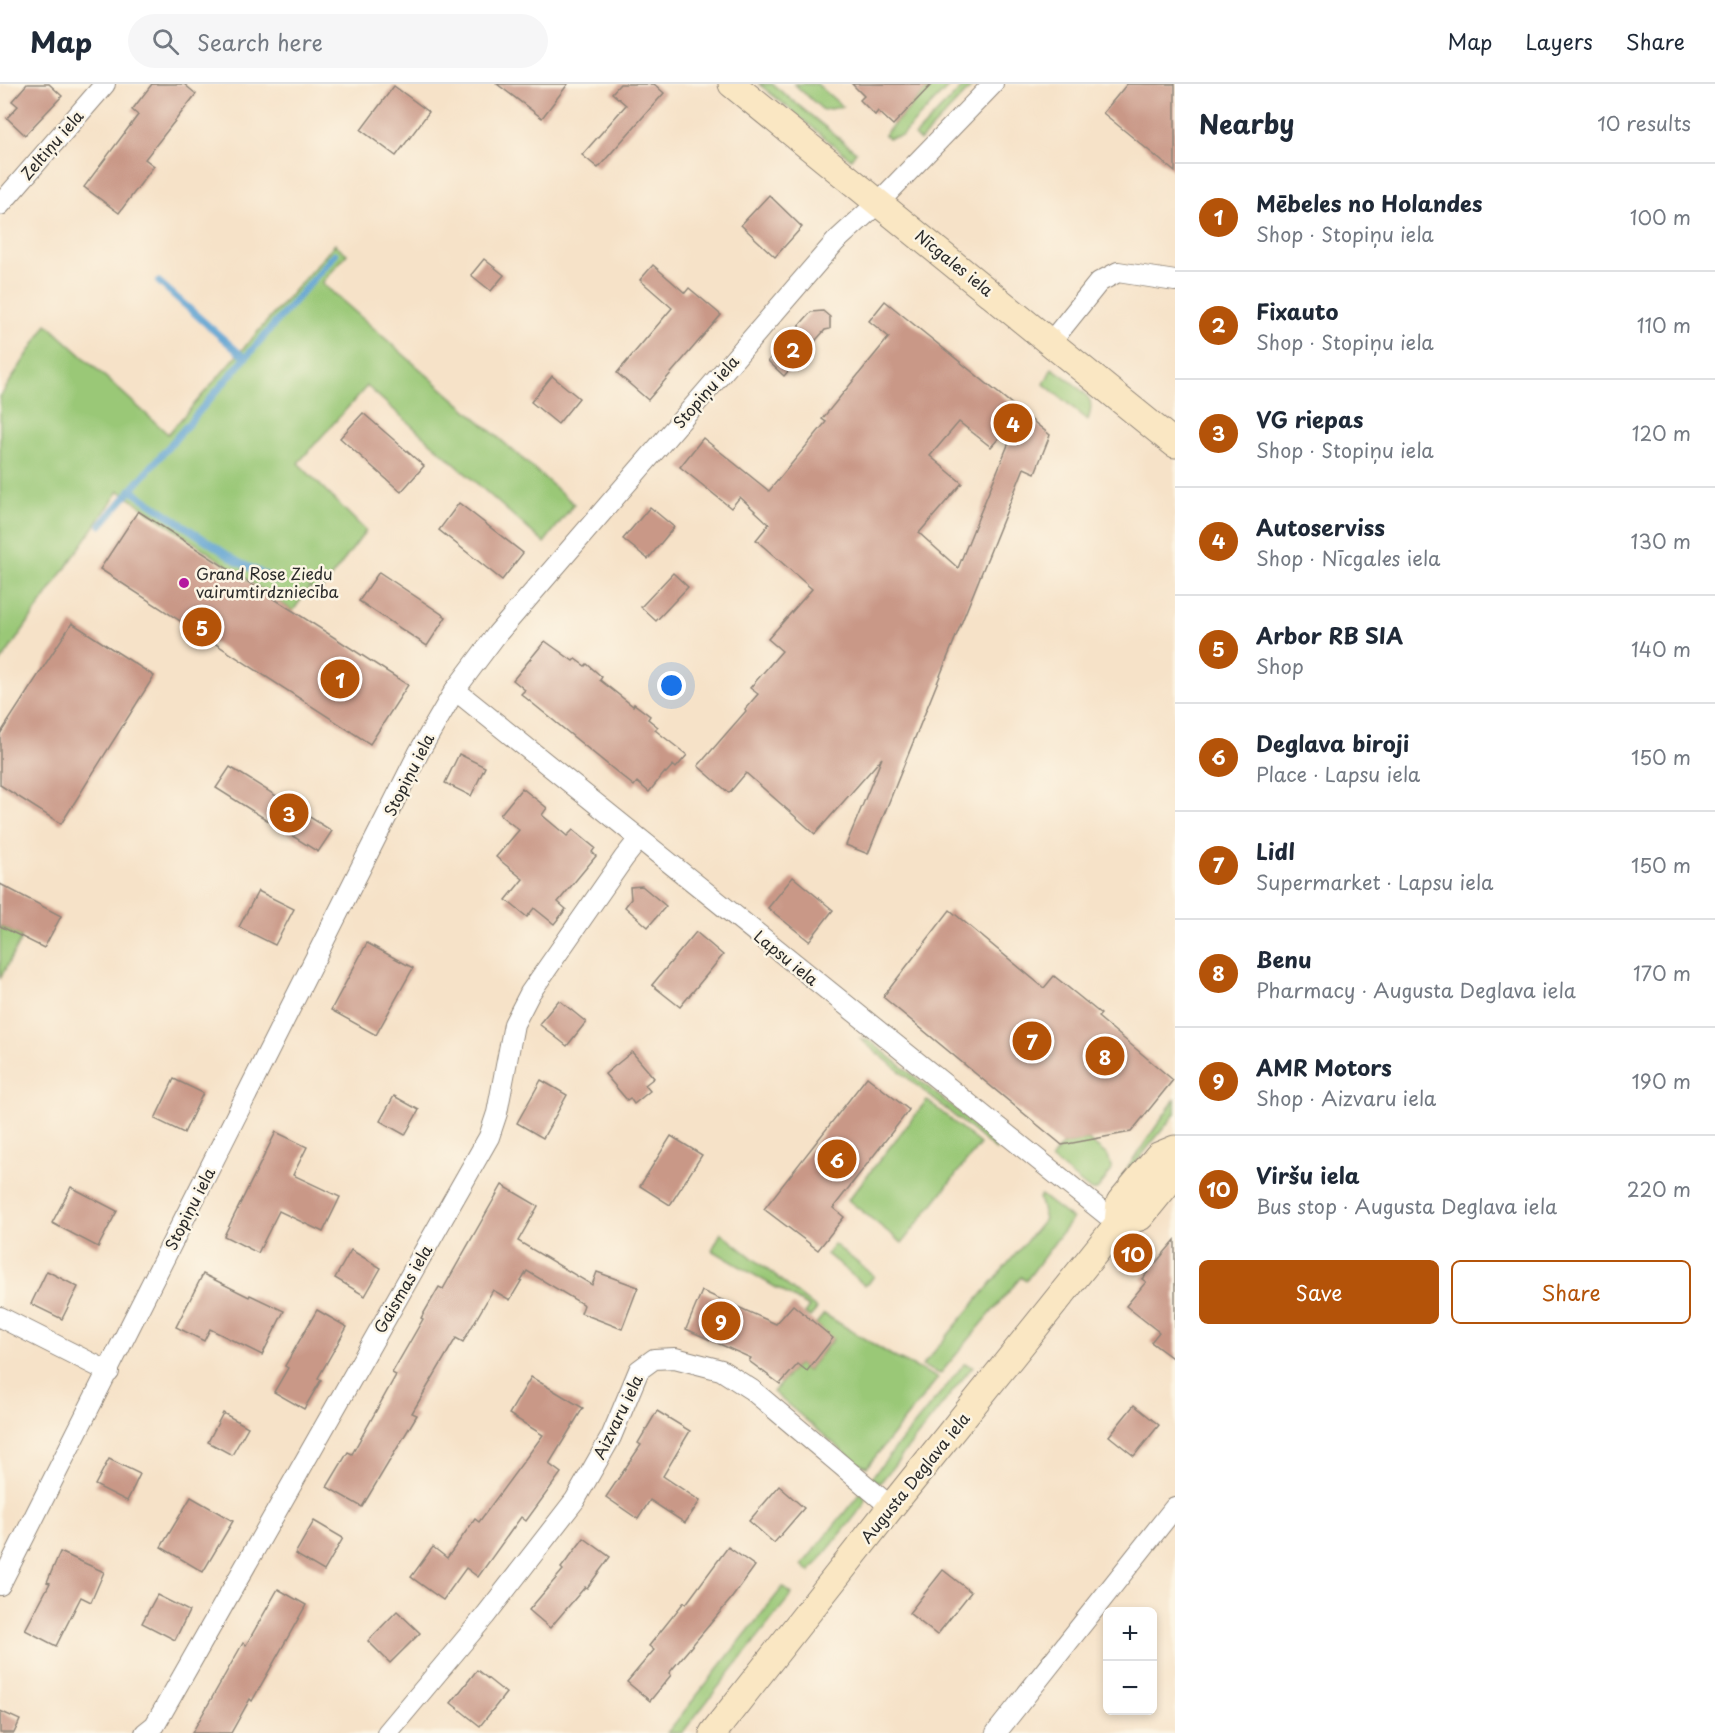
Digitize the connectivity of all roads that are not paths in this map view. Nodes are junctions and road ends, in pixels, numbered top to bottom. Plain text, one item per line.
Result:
1 (105, 84) edge
2 (732, 84) edge
3 (993, 84) edge
4 (879, 202) junction
5 (0, 206) edge
6 (1175, 281) edge
7 (1050, 343) junction
8 (1175, 444) edge
9 (455, 690) junction
10 (639, 839) junction
11 (1175, 1149) edge
12 (1175, 1174) edge
13 (1118, 1224) junction
14 (0, 1317) edge
15 (109, 1372) junction
16 (891, 1507) junction
17 (1175, 1507) edge
18 (0, 1585) edge
19 (145, 1733) edge
20 (387, 1733) edge
21 (713, 1733) edge
22 (996, 1733) edge

1 - 5 street, Zeltiņu iela
2 - 4 main road, Nīcgales iela
3 - 4 street, Stopiņu iela
4 - 7 main road, Nīcgales iela
4 - 9 street, Stopiņu iela
6 - 7 street
7 - 8 main road, Nīcgales iela
9 - 10 street, Lapsu iela
9 - 15 street, Stopiņu iela
10 - 13 street, Lapsu iela
10 - 19 street, Gaismas iela
11 - 13 main road, Augusta Deglava iela
12 - 13 main road, Augusta Deglava iela
13 - 16 main road, Augusta Deglava iela
14 - 15 street
15 - 18 street, Stopiņu iela
16 - 20 street, Aizvaru iela
16 - 21 main road, Augusta Deglava iela
17 - 22 street

